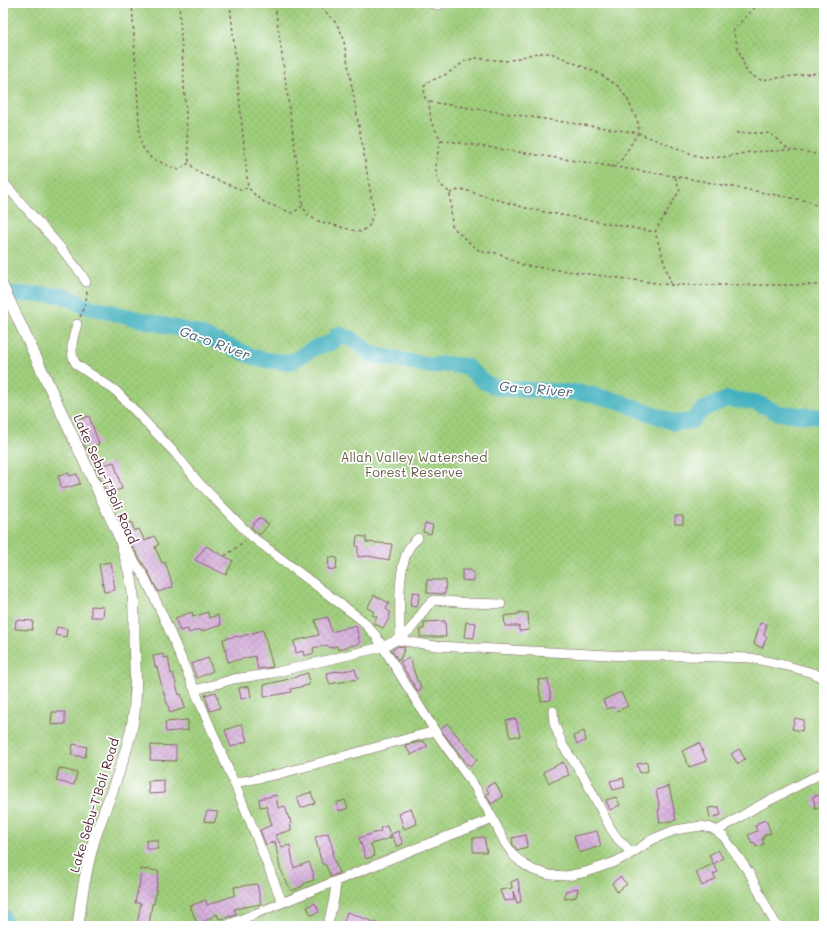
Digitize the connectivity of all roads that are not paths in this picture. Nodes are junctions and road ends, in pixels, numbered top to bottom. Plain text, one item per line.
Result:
1 (430, 3) edge
2 (442, 3) edge
3 (3, 182) edge
4 (86, 282) road end
5 (3, 287) edge
6 (77, 324) road end
7 (120, 538) junction
8 (418, 538) dead end
9 (501, 604) dead end
10 (399, 639) junction
11 (382, 647) junction
12 (824, 679) edge
13 (195, 690) junction
14 (553, 711) dead end
15 (435, 731) junction
16 (824, 772) edge
17 (234, 783) junction
18 (493, 819) junction
19 (717, 831) junction
20 (632, 854) junction
21 (336, 881) junction
22 (282, 902) junction
23 (78, 926) edge
24 (225, 926) edge
25 (327, 926) edge
26 (777, 926) edge

1 - 2 street
3 - 4 street
5 - 7 main road, Lake Sebu-T'Boli Road
6 - 11 street
7 - 13 street
7 - 23 main road, Lake Sebu-T'Boli Road
8 - 10 street
9 - 10 street
10 - 11 street
10 - 12 street
11 - 13 street
11 - 15 street
13 - 17 street
14 - 20 street
15 - 17 street
15 - 18 street
16 - 19 street
17 - 22 street
18 - 20 street
18 - 21 street
19 - 20 street
19 - 26 street
21 - 22 street
21 - 25 street
22 - 24 street

